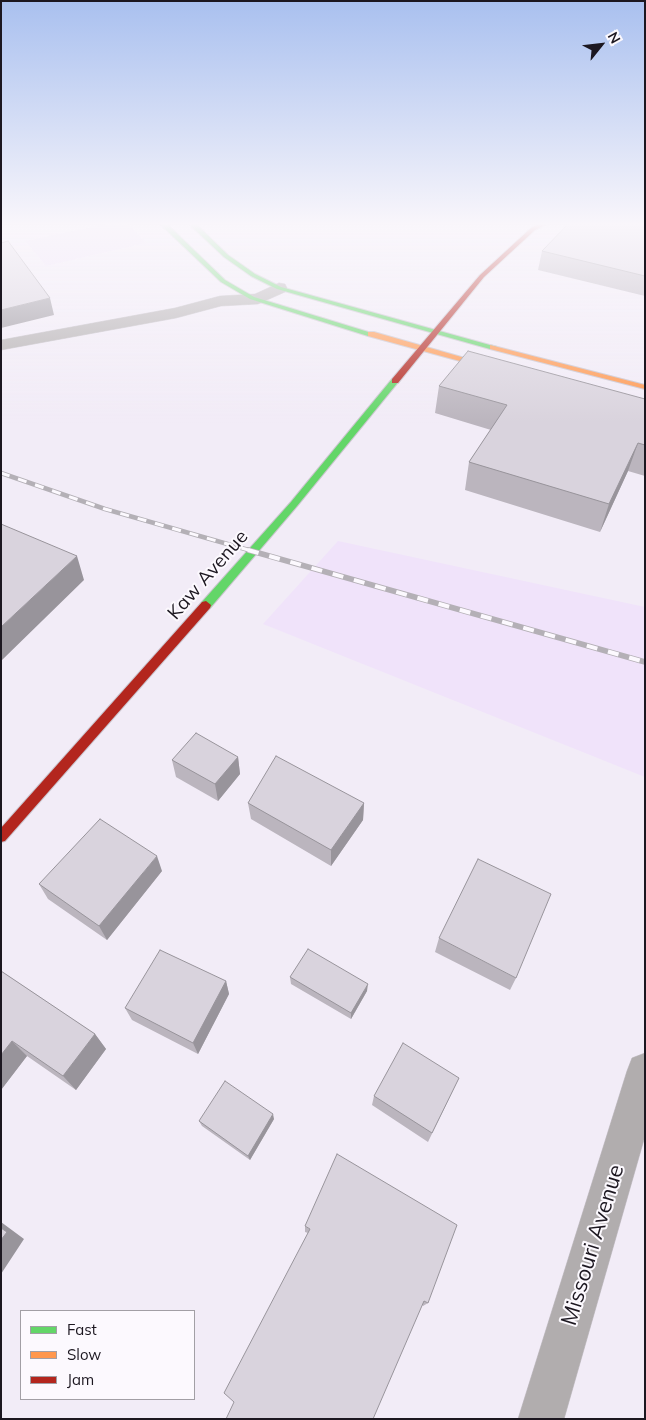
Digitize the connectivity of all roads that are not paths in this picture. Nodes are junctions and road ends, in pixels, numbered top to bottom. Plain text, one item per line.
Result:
1 (240, 290) edge
2 (275, 290) edge
3 (287, 290) edge
4 (470, 290) edge
5 (258, 299) junction
6 (436, 332) junction
7 (1, 345) edge
8 (422, 349) junction
9 (505, 371) edge
10 (645, 387) edge
11 (1, 837) edge
12 (645, 1071) edge
13 (541, 1419) edge

1 - 5 main road
2 - 5 street
3 - 6 main road
4 - 6 main road, Kaw Avenue
5 - 7 street
5 - 8 main road
6 - 8 main road, Kaw Avenue
6 - 10 main road
8 - 9 main road
8 - 11 main road, Kaw Avenue
12 - 13 street, Missouri Avenue

